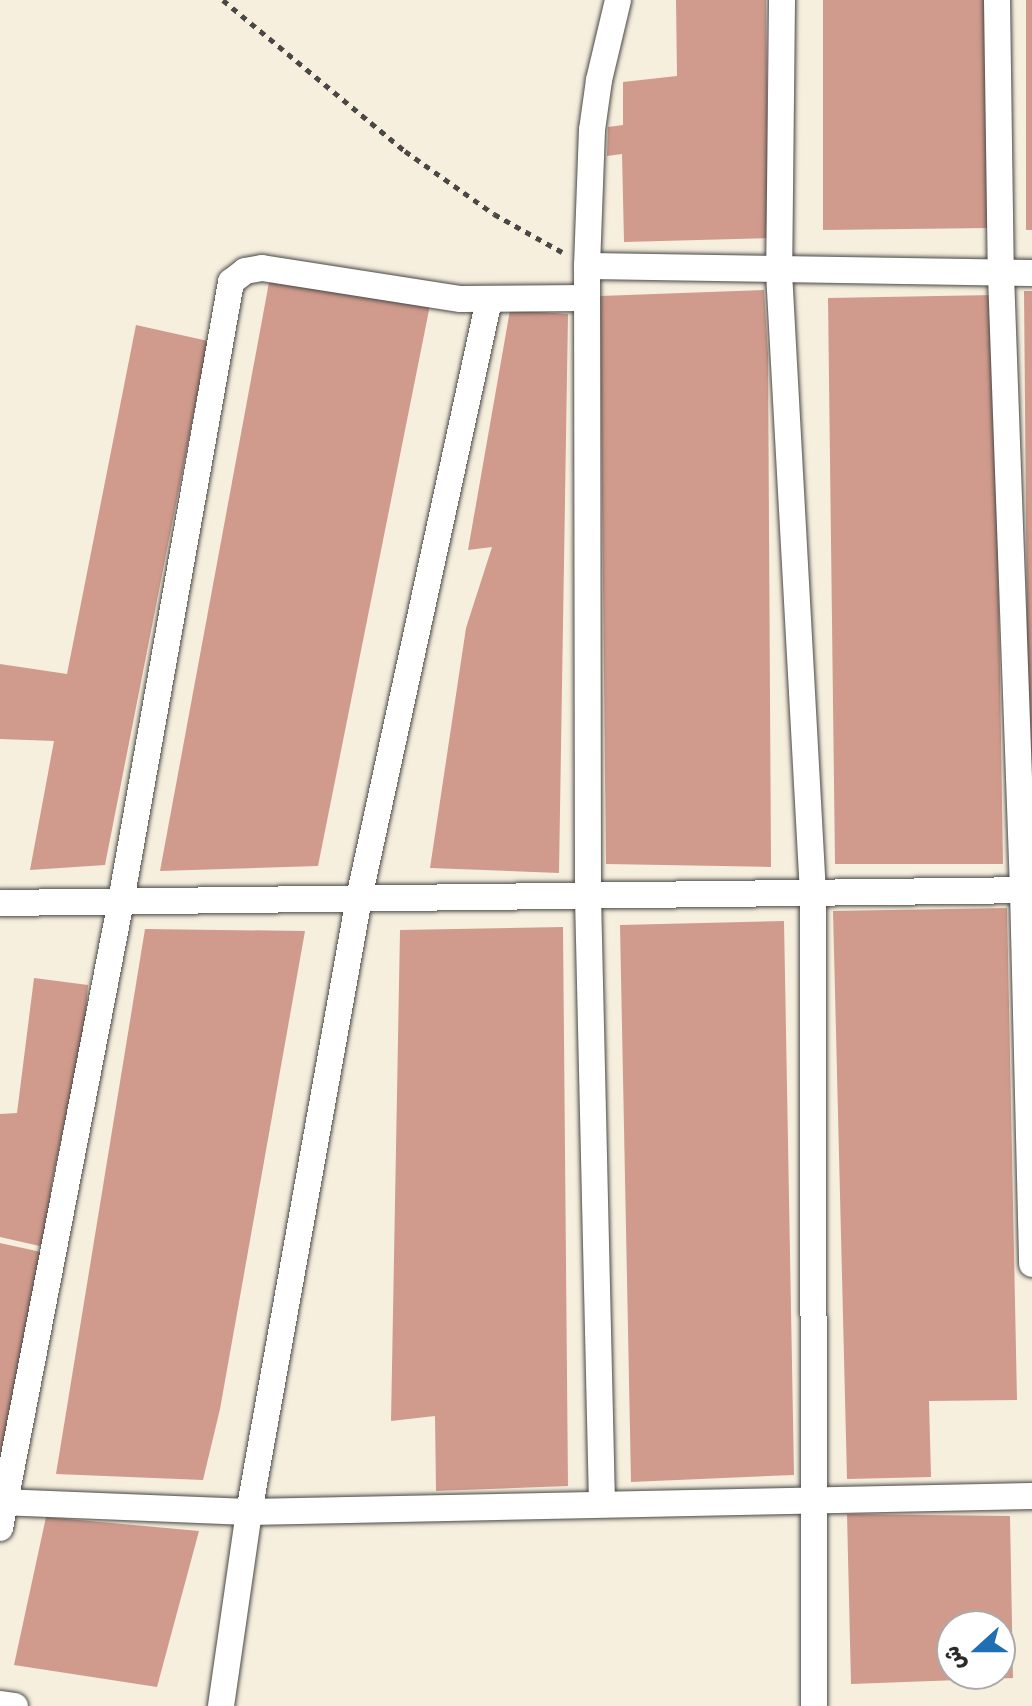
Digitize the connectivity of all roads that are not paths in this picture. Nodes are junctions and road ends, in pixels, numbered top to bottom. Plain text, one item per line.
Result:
1 (618, 0) edge
2 (782, 0) edge
3 (997, 0) edge
4 (587, 266) junction
5 (779, 272) junction
6 (1032, 273) edge
7 (1001, 275) junction
8 (587, 298) junction
9 (489, 300) junction
10 (1028, 890) edge
11 (813, 893) junction
12 (588, 895) junction
13 (359, 898) junction
14 (121, 901) junction
15 (0, 903) edge
16 (1032, 1264) edge
17 (1032, 1496) edge
18 (811, 1501) junction
19 (602, 1504) junction
20 (2, 1511) edge
21 (249, 1512) junction
22 (0, 1704) edge
23 (15, 1706) edge
24 (221, 1706) edge
25 (814, 1706) edge

1 - 4 street
2 - 5 street
3 - 7 street
4 - 5 street
4 - 8 street
5 - 7 street
5 - 11 street
6 - 7 street
7 - 10 street
8 - 9 street
8 - 12 street
9 - 13 street
9 - 14 street
10 - 11 street
10 - 16 street
11 - 12 street
11 - 18 street
12 - 13 street
12 - 19 street
13 - 14 street
13 - 21 street
14 - 15 street
14 - 20 street
17 - 18 street
18 - 19 street
18 - 25 street
19 - 21 street
20 - 21 street
21 - 24 street
22 - 23 street

